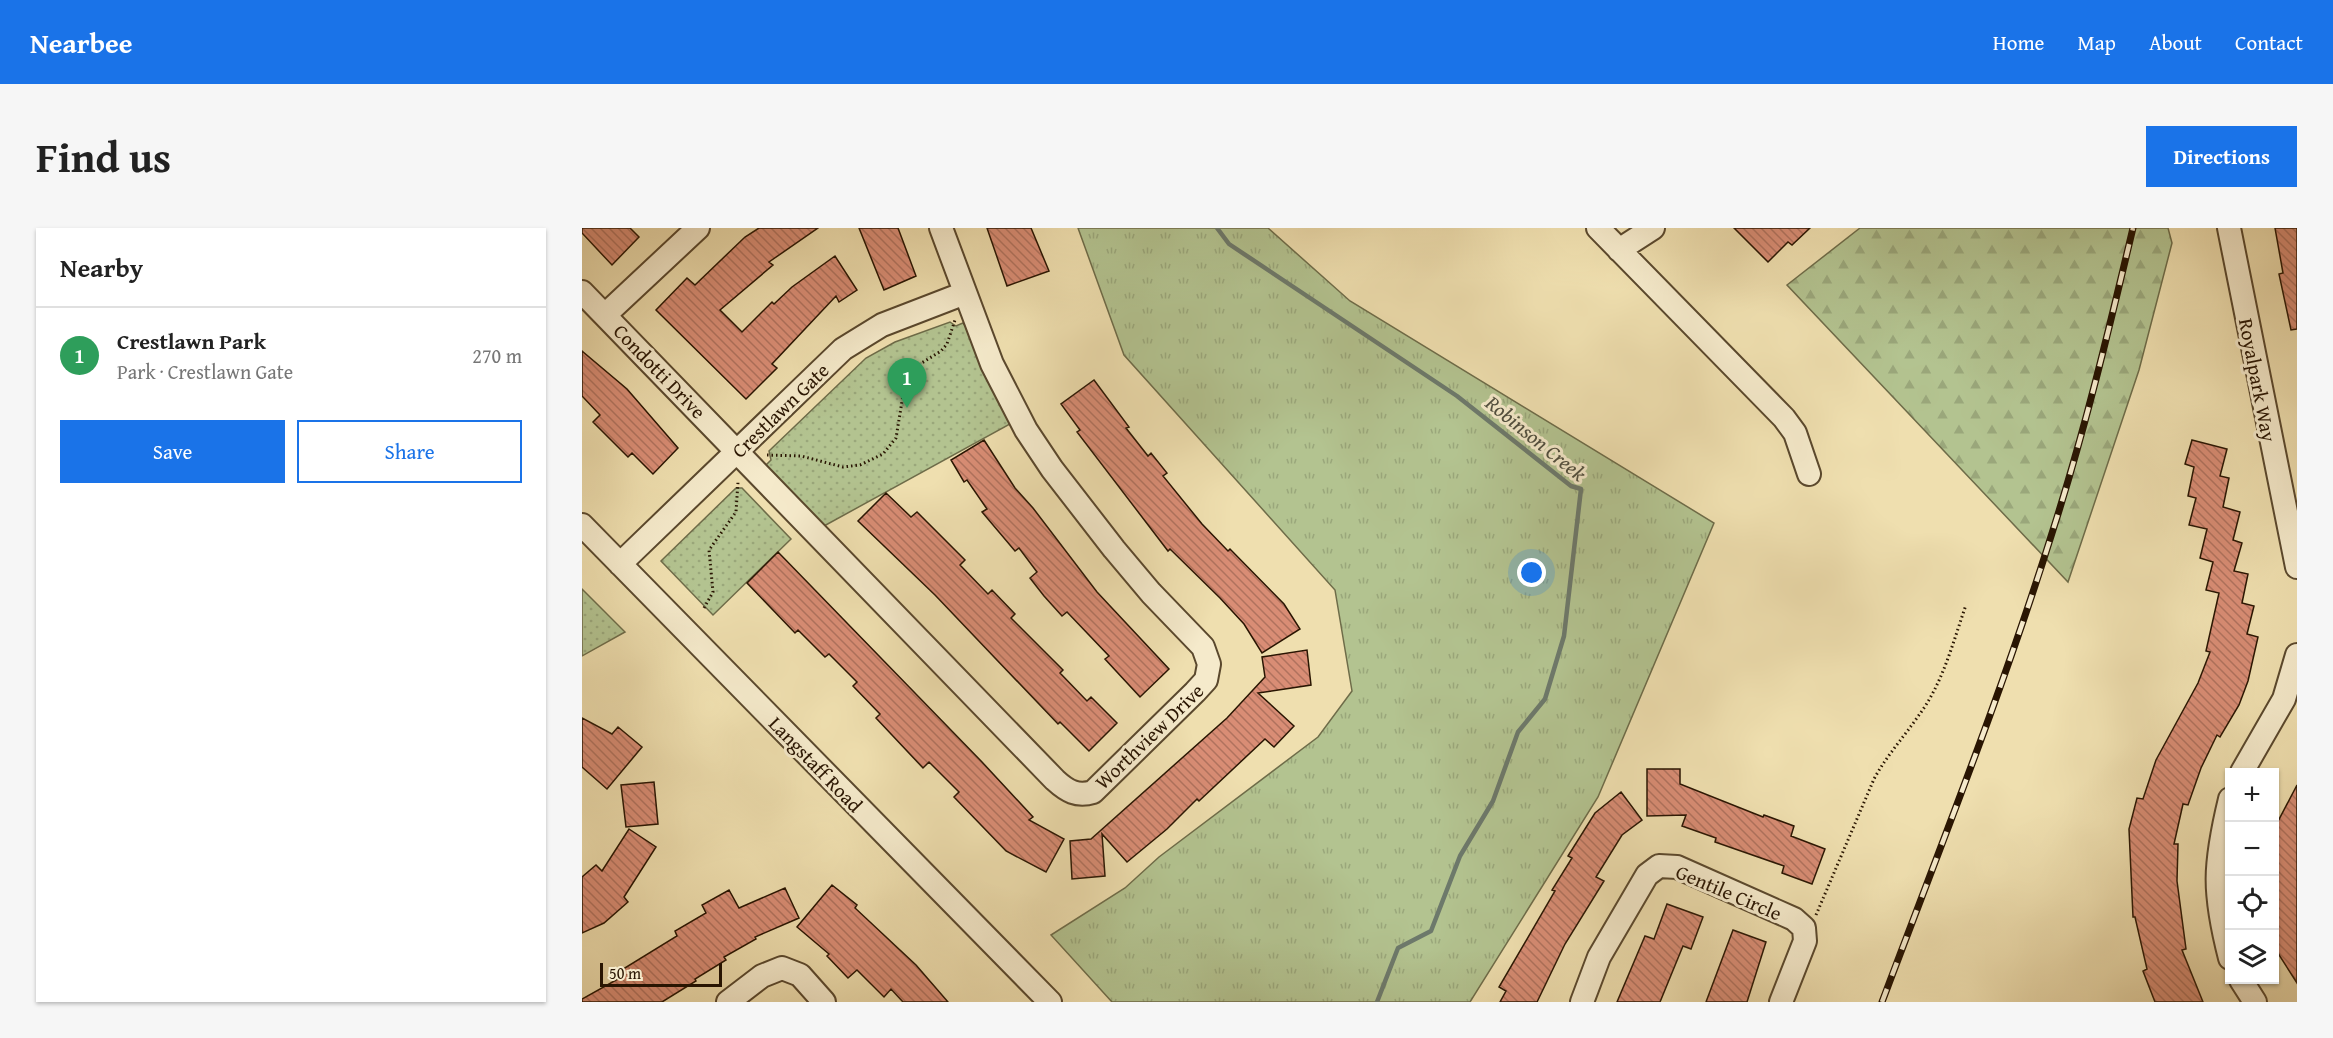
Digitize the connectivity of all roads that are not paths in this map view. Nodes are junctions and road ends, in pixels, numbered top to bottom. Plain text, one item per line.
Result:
1 (698, 228) edge
2 (941, 228) edge
3 (1598, 228) edge
4 (1653, 228) edge
5 (2229, 228) edge
6 (1619, 250) junction
7 (582, 292) edge
8 (965, 293) junction
9 (605, 315) junction
10 (737, 451) junction
11 (1809, 474) dead end
12 (582, 525) edge
13 (620, 564) junction
14 (2297, 567) edge
15 (2297, 655) edge
16 (2244, 768) edge
17 (2225, 817) edge
18 (2225, 937) edge
19 (2244, 984) edge
20 (728, 1002) edge
21 (824, 1002) edge
22 (1050, 1002) edge
23 (1582, 1002) edge
24 (1782, 1002) edge
25 (2255, 1002) edge

1 - 9 street
2 - 8 street, Worthview Drive
3 - 6 street
4 - 6 street
5 - 14 street, Royalpark Way
6 - 11 street
7 - 9 street, Condotti Drive
8 - 10 street, Crestlawn Gate
8 - 10 street, Worthview Drive
9 - 10 street, Condotti Drive
10 - 13 street, Crestlawn Gate
12 - 13 street, Langstaff Road
13 - 22 street, Langstaff Road
15 - 16 street
17 - 18 street
19 - 25 street
20 - 21 street
23 - 24 street, Gentile Circle

